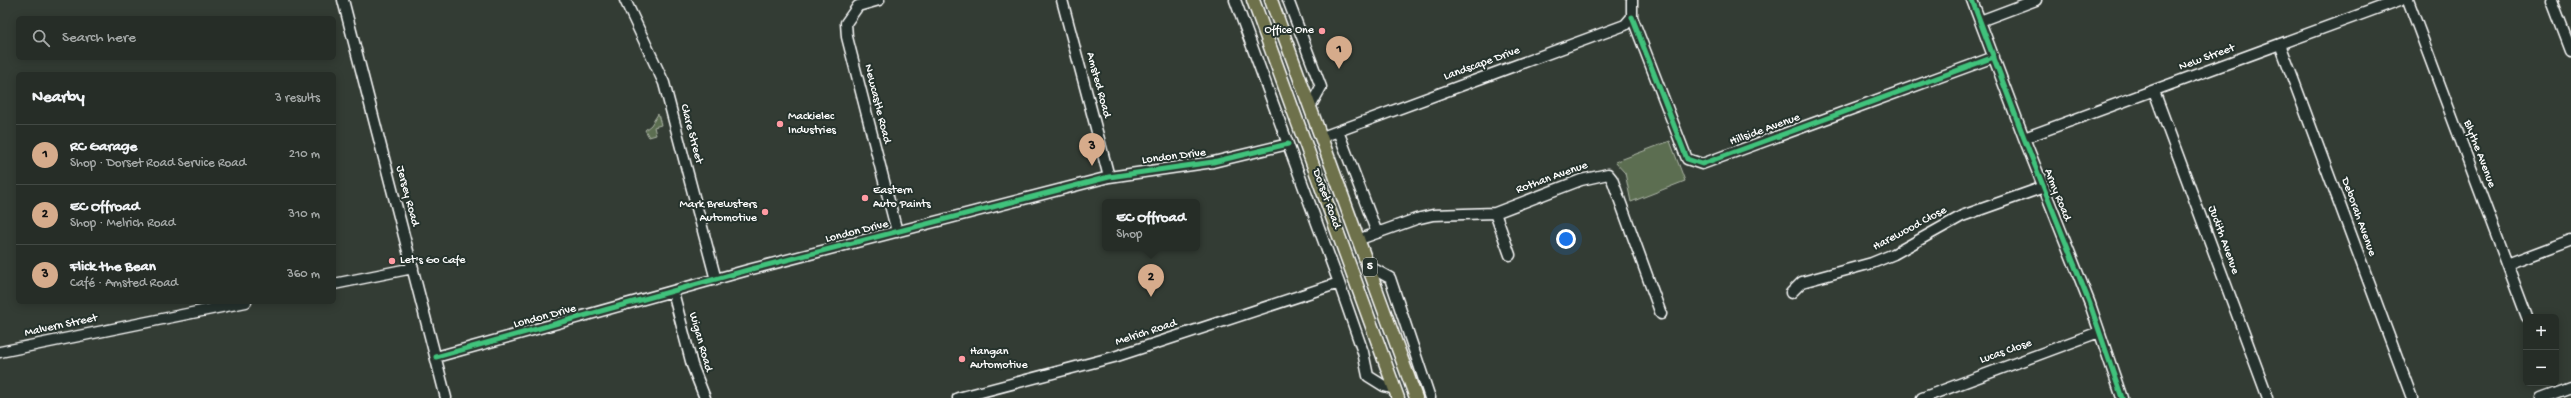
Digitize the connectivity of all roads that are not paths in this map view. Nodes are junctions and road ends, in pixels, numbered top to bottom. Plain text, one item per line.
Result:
1 (343, 0) edge
2 (625, 0) edge
3 (879, 0) edge
4 (1062, 0) edge
5 (1235, 0) edge
6 (1253, 0) edge
7 (1271, 0) edge
8 (1288, 0) edge
9 (1632, 0) edge
10 (1972, 0) edge
11 (2036, 0) edge
12 (2400, 0) edge
13 (2408, 0) edge
14 (2552, 0) edge
15 (1632, 17) junction
16 (1980, 21) junction
17 (2280, 44) junction
18 (2571, 50) edge
19 (1994, 57) junction
20 (2154, 91) junction
21 (1310, 107) junction
22 (1338, 130) junction
23 (1322, 137) junction
24 (2024, 138) junction
25 (1306, 143) junction
26 (1288, 144) junction
27 (1109, 177) junction
28 (2044, 187) junction
29 (1495, 214) junction
30 (897, 232) junction
31 (1377, 233) junction
32 (1360, 239) junction
33 (2571, 240) edge
34 (1510, 255) dead end
35 (2507, 264) junction
36 (1370, 267) junction
37 (413, 268) junction
38 (716, 280) junction
39 (1339, 283) junction
40 (336, 284) edge
41 (673, 292) junction
42 (1791, 293) dead end
43 (236, 304) edge
44 (1661, 314) dead end
45 (2526, 314) edge
46 (2099, 332) junction
47 (0, 352) edge
48 (436, 357) junction
49 (1408, 377) junction
50 (2571, 387) edge
51 (2553, 388) edge
52 (1396, 394) edge
53 (446, 398) edge
54 (705, 398) edge
55 (958, 398) edge
56 (1416, 398) edge
57 (1430, 398) edge
58 (1922, 398) edge
59 (2122, 398) edge
60 (2268, 398) edge
61 (2412, 398) edge
62 (2541, 398) edge

1 - 37 street, Jersey Road
2 - 38 street, Clare Street
3 - 30 street, Newcastle Road
4 - 27 street, Amsted Road
5 - 26 street
6 - 25 main road, Dorset Road / 5
7 - 21 main road, Dorset Road / 5
8 - 21 street
9 - 15 street
10 - 16 street, Army Road
11 - 16 street
12 - 17 street, New Street
13 - 35 street, Blythe Avenue
14 - 18 street
15 - 19 street, Hillside Avenue
15 - 22 street, Landscape Drive
16 - 19 street, Army Road
17 - 20 street, New Street
17 - 61 street, Deborah Avenue
19 - 24 street, Army Road
20 - 24 street, New Street
20 - 60 street, Judith Avenue
21 - 23 main road, Dorset Road / 5
22 - 23 street, Landscape Drive
22 - 31 street
23 - 25 main road
23 - 32 main road, Dorset Road / 5
24 - 28 street, Army Road
25 - 52 main road, Dorset Road / 5
26 - 27 street, London Drive
26 - 39 street
27 - 30 street, London Drive
28 - 42 street, Harewood Close
28 - 46 street, Army Road
29 - 31 street, Rothan Avenue
29 - 34 street
29 - 44 street, Rothan Avenue
30 - 38 street, London Drive
31 - 32 street, Rothan Avenue
32 - 36 main road, Dorset Road / 5
33 - 35 street
35 - 45 street, Blythe Avenue
36 - 49 main road, Dorset Road / 5
36 - 57 street
37 - 40 street
37 - 48 street, Jersey Road
38 - 41 street, London Drive
39 - 52 street
39 - 55 street, Melrich Road
41 - 48 street, London Drive
41 - 54 street, Wigan Road
43 - 47 street, Malvern Street
46 - 58 street, Lucas Close
46 - 59 street, Army Road
48 - 53 street, Jersey Road
49 - 52 main road
49 - 56 main road, Dorset Road / 5
50 - 51 street
51 - 62 street

